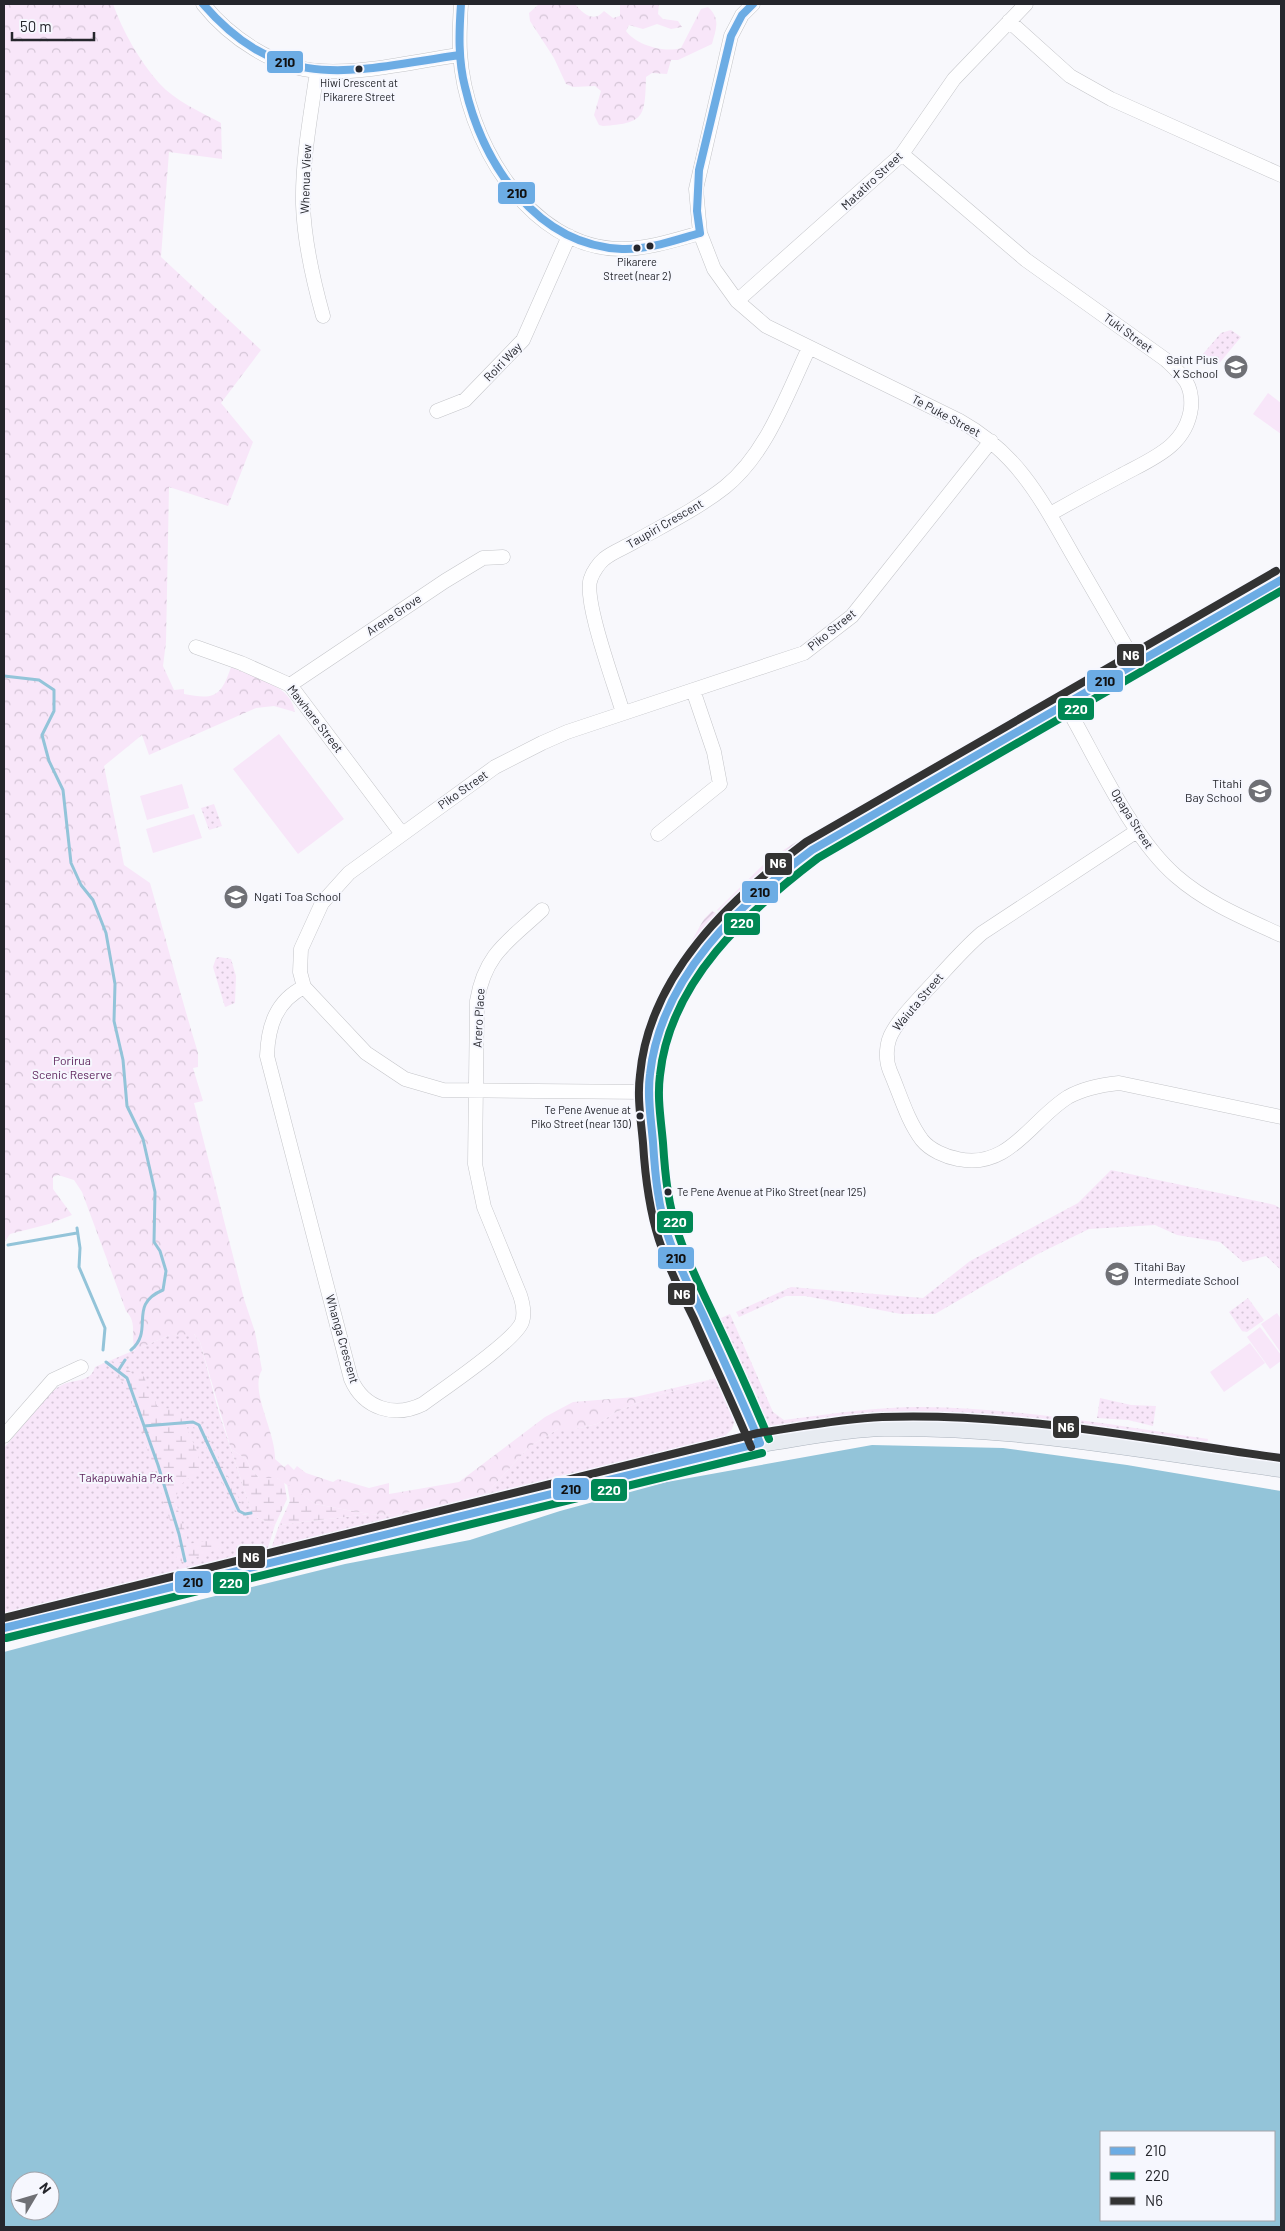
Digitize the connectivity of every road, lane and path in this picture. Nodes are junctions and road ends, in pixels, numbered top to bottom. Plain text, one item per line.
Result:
1 (203, 4) edge
2 (461, 4) edge
3 (753, 4) edge
4 (1026, 4) edge
5 (1009, 21) junction
6 (460, 55) junction
7 (317, 71) junction
8 (902, 154) junction
9 (1281, 175) edge
10 (700, 233) junction
11 (569, 236) junction
12 (737, 301) junction
13 (323, 316) dead end
14 (809, 348) junction
15 (437, 411) dead end
16 (991, 441) junction
17 (1050, 514) junction
18 (503, 557) dead end
19 (1281, 580) edge
20 (196, 647) dead end
21 (1136, 664) junction
22 (290, 685) junction
23 (693, 690) junction
24 (1066, 704) junction
25 (624, 713) junction
26 (1137, 832) junction
27 (402, 834) junction
28 (658, 834) dead end
29 (542, 910) dead end
30 (1281, 935) edge
31 (304, 987) junction
32 (476, 1091) junction
33 (648, 1092) junction
34 (1281, 1117) edge
35 (81, 1367) dead end
36 (4, 1436) edge
37 (760, 1444) junction
38 (1281, 1468) edge
39 (4, 1628) edge

1 - 7 street
2 - 6 street
3 - 10 street, Te Puke Street
4 - 5 street, Matatiro Street
5 - 8 street, Matatiro Street
5 - 9 street
6 - 7 street
6 - 11 street
7 - 13 street, Whenua View
8 - 12 street, Matatiro Street
8 - 17 street, Tuki Street
10 - 11 street
10 - 12 street, Te Puke Street
11 - 15 street, Roiri Way
12 - 14 street, Te Puke Street
14 - 16 street, Te Puke Street
14 - 25 street, Taupiri Crescent
16 - 17 street, Te Puke Street
16 - 23 street, Piko Street
17 - 21 street, Te Puke Street
18 - 22 street, Arene Grove
19 - 21 street
20 - 22 street, Mawhare Street
21 - 24 street
22 - 27 street, Mawhare Street
23 - 25 street, Piko Street
23 - 28 street
24 - 26 street, Opapa Street
24 - 33 street
25 - 27 street, Piko Street
26 - 30 street, Opapa Street
26 - 34 street, Waiuta Street
27 - 31 street, Piko Street
29 - 32 street, Arero Place
31 - 32 street
31 - 32 street, Whanga Crescent
32 - 33 street
33 - 37 street
35 - 36 street
37 - 38 main road
37 - 39 main road

